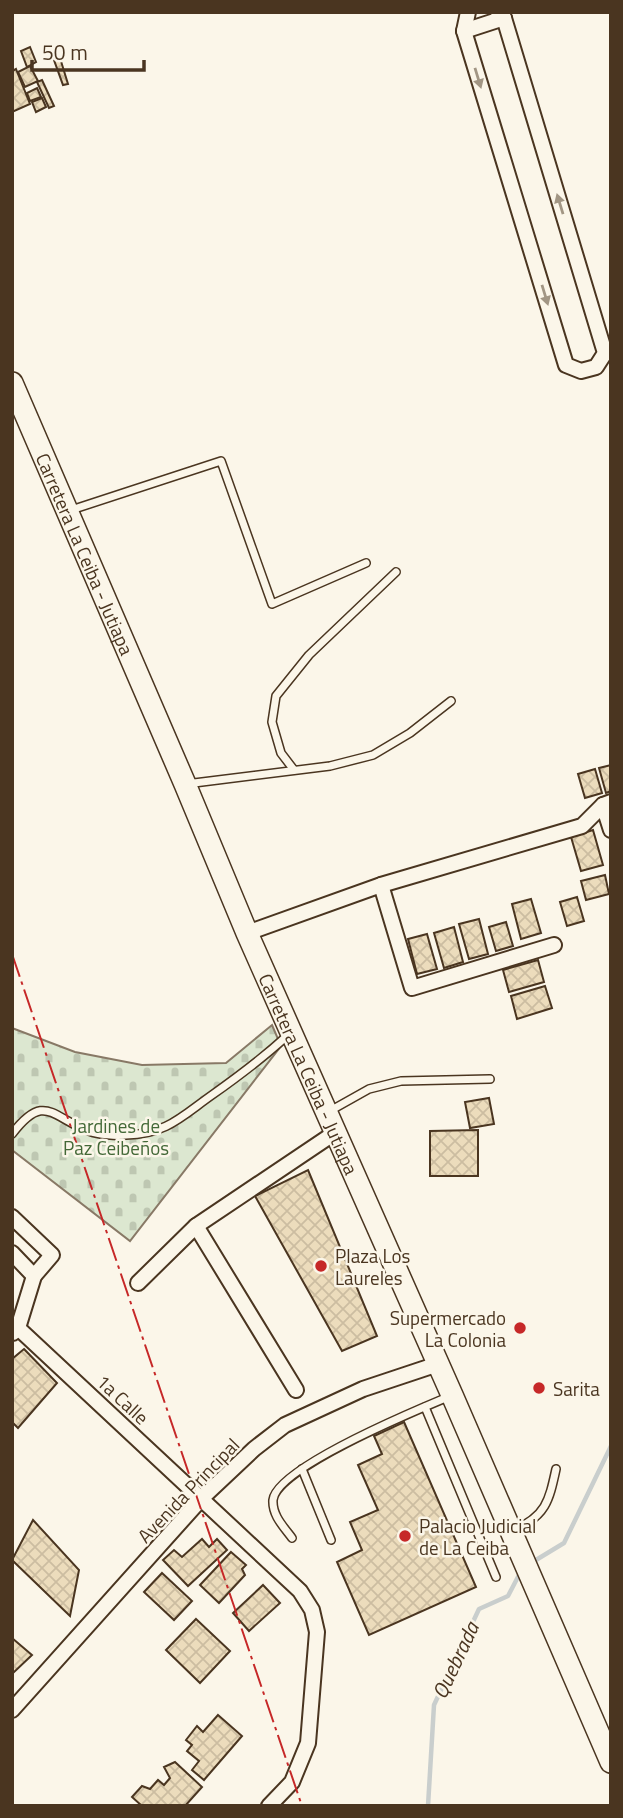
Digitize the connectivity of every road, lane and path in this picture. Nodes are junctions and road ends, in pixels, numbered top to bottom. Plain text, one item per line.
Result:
1 (468, 12) edge
2 (501, 15) edge
3 (464, 31) junction
4 (12, 383) edge
5 (19, 414) edge
6 (67, 512) junction
7 (366, 563) dead end
8 (396, 572) dead end
9 (451, 701) dead end
10 (294, 770) junction
11 (186, 784) junction
12 (607, 804) edge
13 (611, 830) edge
14 (381, 885) junction
15 (247, 933) junction
16 (554, 946) dead end
17 (291, 1033) junction
18 (490, 1079) dead end
19 (332, 1122) junction
20 (12, 1134) edge
21 (12, 1217) edge
22 (197, 1226) junction
23 (12, 1253) edge
24 (34, 1276) junction
25 (138, 1283) dead end
26 (15, 1331) edge
27 (439, 1364) junction
28 (296, 1390) dead end
29 (452, 1395) junction
30 (425, 1407) junction
31 (302, 1469) junction
32 (556, 1469) dead end
33 (202, 1498) junction
34 (513, 1535) junction
35 (292, 1538) dead end
36 (331, 1540) dead end
37 (496, 1577) dead end
38 (12, 1710) edge
39 (611, 1762) edge
40 (269, 1806) edge

1 - 3 street
2 - 3 street
3 -> 2 street
4 - 5 main road, Carretera La Ceiba - Jutiapa
5 - 6 main road, Carretera La Ceiba - Jutiapa
6 - 7 lane
6 - 11 main road, Carretera La Ceiba - Jutiapa
8 - 10 lane
9 - 10 lane
10 - 11 lane
11 - 15 main road, Carretera La Ceiba - Jutiapa
12 - 13 street
12 - 14 street
14 - 15 street
14 - 16 street
15 - 17 main road, Carretera La Ceiba - Jutiapa
17 - 19 main road, Carretera La Ceiba - Jutiapa
17 - 20 lane
18 - 19 lane
19 - 22 street
19 - 27 main road, Carretera La Ceiba - Jutiapa
21 - 24 street
22 - 25 street
22 - 28 street
23 - 24 street
24 - 26 street
26 - 33 street, 1a Calle
27 - 29 main road, Carretera La Ceiba - Jutiapa
27 - 33 street, Avenida Principal
29 - 30 lane
29 - 34 main road, Carretera La Ceiba - Jutiapa
30 - 31 lane
30 - 37 lane
31 - 35 lane
31 - 36 lane
32 - 34 lane
33 - 38 street, Avenida Principal
33 - 40 street, 1a Calle
34 - 39 main road, Carretera La Ceiba - Jutiapa

